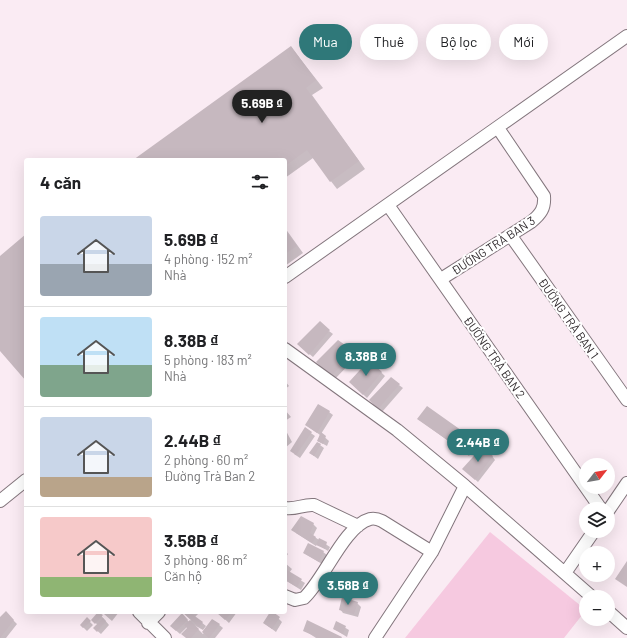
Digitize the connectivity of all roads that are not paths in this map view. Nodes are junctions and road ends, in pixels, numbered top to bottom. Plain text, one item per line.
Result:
1 (627, 36) edge
2 (498, 128) junction
3 (388, 205) junction
4 (511, 236) junction
5 (287, 276) edge
6 (441, 279) junction
7 (287, 351) edge
8 (627, 400) edge
9 (627, 483) edge
10 (24, 484) edge
11 (465, 486) junction
12 (0, 500) edge
13 (595, 502) edge
14 (614, 502) edge
15 (287, 508) edge
16 (358, 526) junction
17 (589, 538) edge
18 (432, 552) junction
19 (565, 574) junction
20 (584, 590) edge
21 (287, 597) edge
22 (141, 614) edge
23 (157, 614) edge
24 (615, 617) edge
25 (148, 623) junction
26 (627, 628) edge
27 (165, 638) edge
28 (375, 638) edge

1 - 2 street
2 - 3 street
2 - 4 street, ĐƯỜNG TRÀ BAN 3
3 - 5 street
3 - 6 street, ĐƯỜNG TRÀ BAN 2
4 - 6 street, ĐƯỜNG TRÀ BAN 3
4 - 8 street, ĐƯỜNG TRÀ BAN 1
6 - 13 street, ĐƯỜNG TRÀ BAN 2
7 - 11 street
9 - 14 street
10 - 12 street
11 - 18 street
11 - 19 street
15 - 16 street
16 - 18 street
16 - 21 street
17 - 19 street
18 - 28 street
19 - 20 street
22 - 25 street
23 - 25 street
24 - 26 street
25 - 27 street

